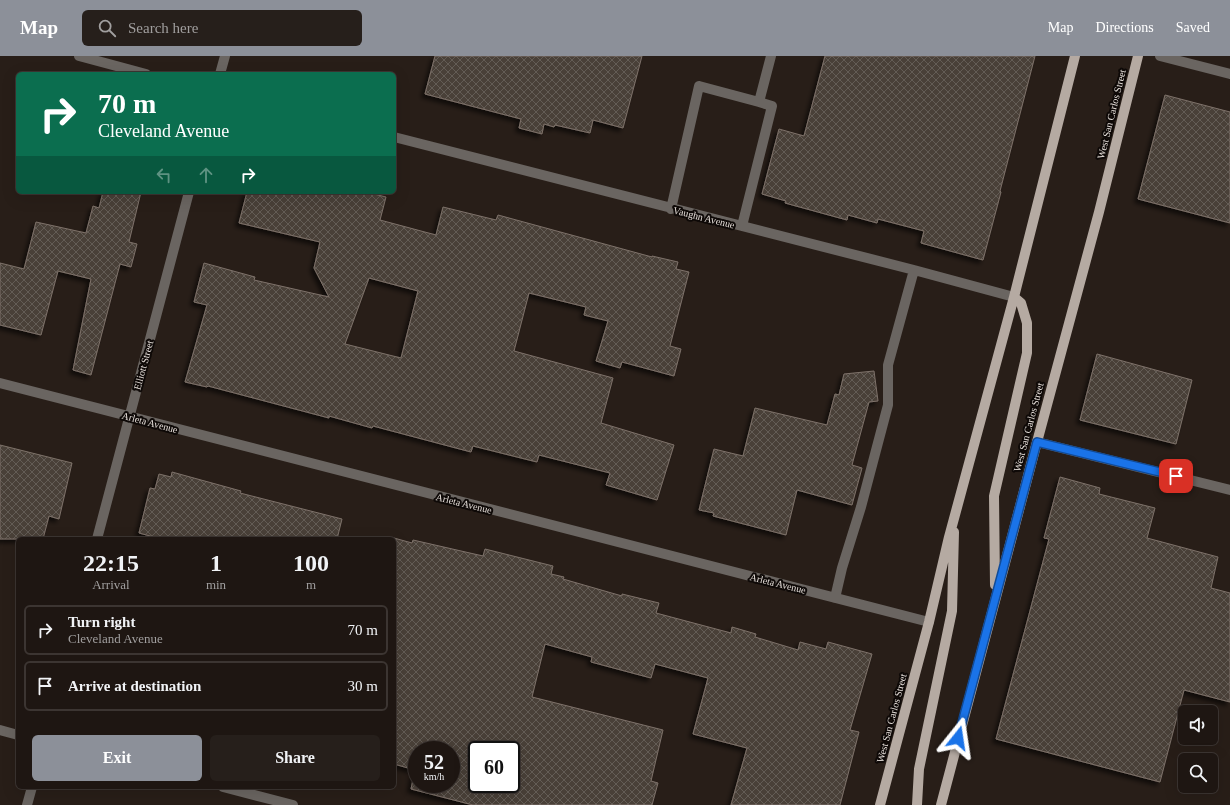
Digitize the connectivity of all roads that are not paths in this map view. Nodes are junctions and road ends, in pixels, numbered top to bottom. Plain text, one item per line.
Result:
1 (79, 56) edge
2 (225, 56) edge
3 (771, 56) edge
4 (1075, 56) edge
5 (1138, 56) edge
6 (1160, 56) edge
7 (139, 72) edge
8 (221, 72) edge
9 (1230, 74) edge
10 (759, 102) junction
11 (396, 138) edge
12 (188, 194) edge
13 (671, 209) junction
14 (742, 226) junction
15 (914, 270) junction
16 (1014, 296) junction
17 (0, 383) edge
18 (129, 417) junction
19 (1037, 442) junction
20 (1230, 490) edge
21 (955, 514) junction
22 (98, 537) edge
23 (835, 598) junction
24 (995, 599) junction
25 (929, 622) junction
26 (0, 730) edge
27 (16, 734) edge
28 (31, 789) edge
29 (231, 789) edge
30 (27, 805) edge
31 (293, 805) edge
32 (880, 805) edge
33 (917, 805) edge
34 (941, 805) edge

1 - 7 street
2 - 8 street
3 - 10 street
4 - 16 main road, West San Carlos Street
5 - 19 main road, West San Carlos Street
6 - 9 street
10 - 13 street
10 - 14 street
11 - 13 street, Vaughn Avenue
12 - 18 street, Elliott Street
13 - 14 street, Vaughn Avenue
14 - 15 street, Vaughn Avenue
15 - 16 street, Vaughn Avenue
15 - 23 street
16 - 21 main road, West San Carlos Street
16 - 24 main road
17 - 18 street, Arleta Avenue
18 - 22 street, Elliott Street
18 - 23 street, Arleta Avenue
19 - 20 street
19 - 24 main road, West San Carlos Street
21 - 25 main road, West San Carlos Street
21 - 33 main road
23 - 25 street, Arleta Avenue
24 - 34 main road, West San Carlos Street
25 - 32 main road, West San Carlos Street
26 - 27 street
28 - 30 street
29 - 31 street

